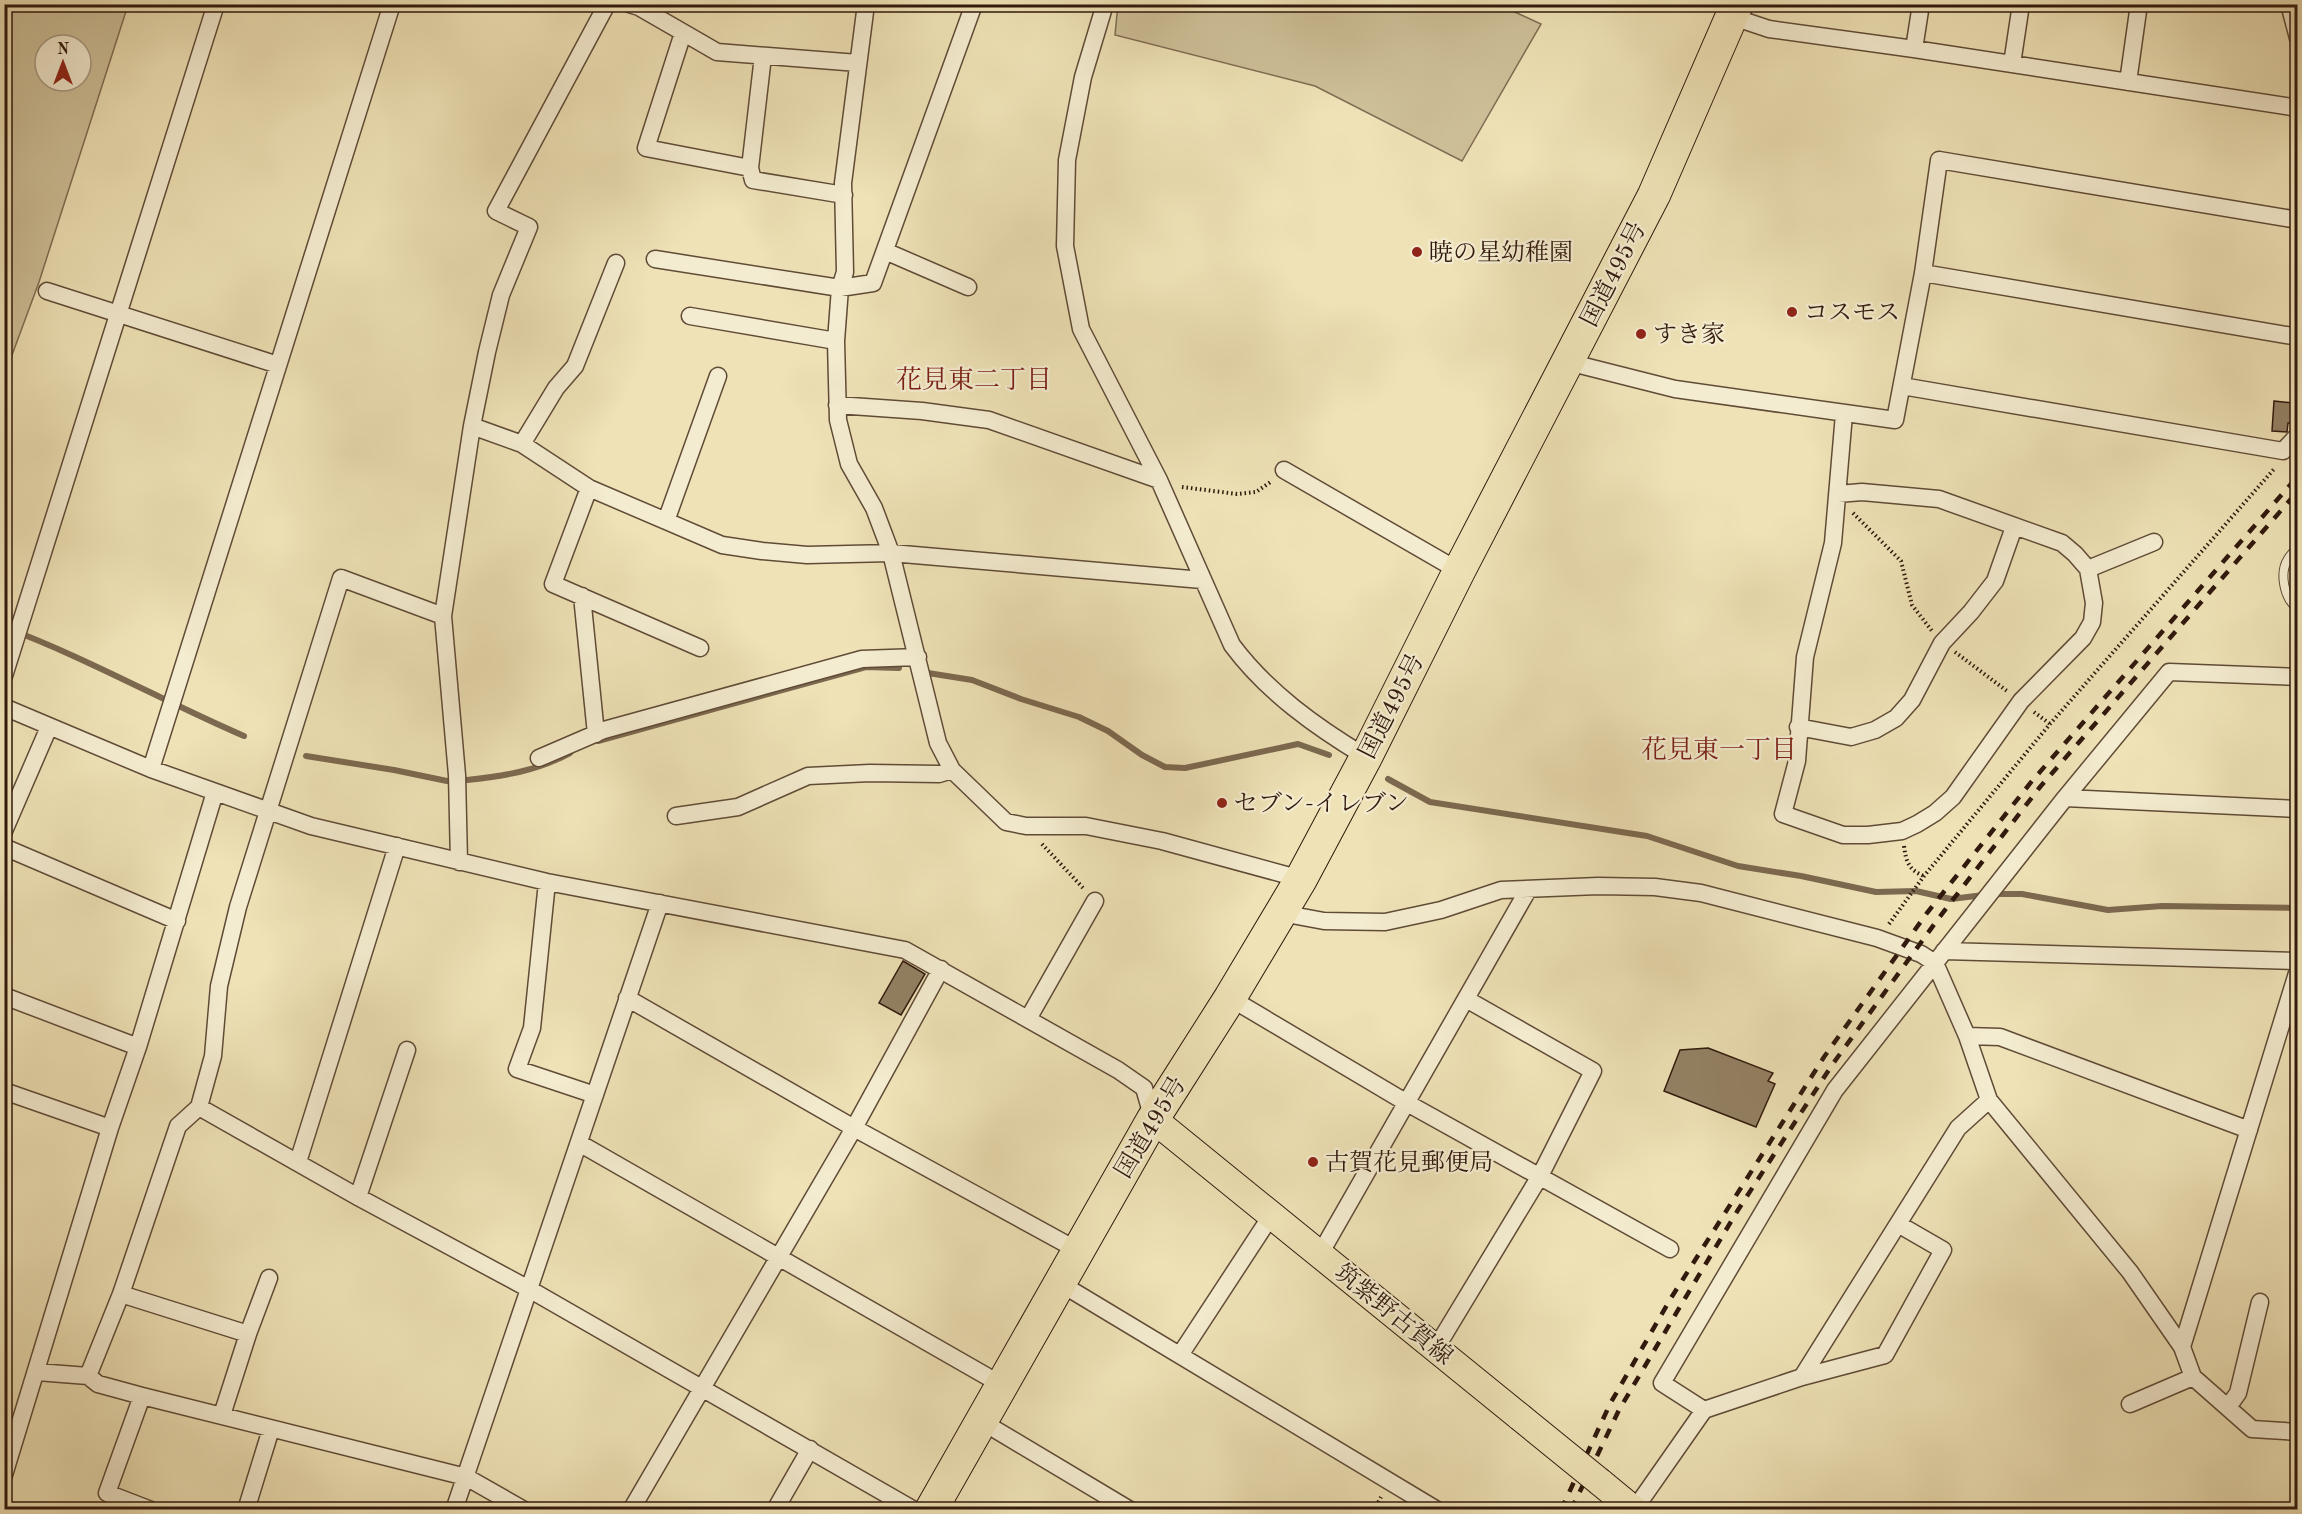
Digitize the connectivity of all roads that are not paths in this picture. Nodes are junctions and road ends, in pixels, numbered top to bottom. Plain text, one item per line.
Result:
1 (216, 4) edge
2 (392, 4) edge
3 (607, 4) edge
4 (629, 4) edge
5 (866, 4) edge
6 (974, 4) edge
7 (1105, 4) edge
8 (1922, 4) edge
9 (2021, 4) edge
10 (2139, 4) edge
11 (2289, 4) edge
12 (1735, 11) edge
13 (683, 33) junction
14 (2298, 38) edge
15 (1914, 49) junction
16 (763, 56) junction
17 (858, 63) junction
18 (2012, 64) junction
19 (2128, 82) junction
20 (2298, 108) edge
21 (750, 168) junction
22 (843, 195) junction
23 (2298, 220) edge
24 (885, 251) junction
25 (655, 259) dead end
26 (616, 263) dead end
27 (1923, 273) junction
28 (968, 287) dead end
29 (840, 288) junction
30 (47, 291) dead end
31 (118, 313) junction
32 (690, 316) dead end
33 (2298, 337) edge
34 (836, 341) junction
35 (1568, 362) junction
36 (278, 365) junction
37 (718, 376) dead end
38 (1902, 386) junction
39 (837, 405) junction
40 (1844, 414) junction
41 (472, 426) junction
42 (2298, 435) edge
43 (522, 444) junction
44 (1284, 470) road end
45 (1159, 480) junction
46 (589, 488) junction
47 (1838, 494) junction
48 (666, 521) junction
49 (2014, 526) junction
50 (2154, 542) dead end
51 (2298, 547) edge
52 (891, 553) junction
53 (2088, 569) junction
54 (1459, 571) junction
55 (1202, 580) junction
56 (582, 596) junction
57 (2298, 609) edge
58 (443, 616) junction
59 (700, 648) dead end
60 (918, 657) junction
61 (4, 676) edge
62 (2298, 677) edge
63 (4, 708) edge
64 (1798, 726) junction
65 (49, 727) junction
66 (596, 734) junction
67 (539, 758) dead end
68 (1366, 758) junction
69 (151, 769) junction
70 (952, 770) junction
71 (215, 792) junction
72 (2065, 798) junction
73 (2298, 809) edge
74 (268, 811) junction
75 (676, 816) dead end
76 (4, 831) edge
77 (397, 846) junction
78 (4, 847) edge
79 (459, 861) junction
80 (1301, 879) junction
81 (547, 882) junction
82 (1528, 890) junction
83 (1095, 901) road end
84 (660, 903) junction
85 (1281, 913) junction
86 (177, 921) junction
87 (1940, 957) junction
88 (2298, 961) edge
89 (941, 969) junction
90 (2298, 970) edge
91 (4, 996) edge
92 (627, 998) junction
93 (1230, 998) junction
94 (1466, 999) junction
95 (1028, 1019) junction
96 (1967, 1036) junction
97 (138, 1047) junction
98 (407, 1050) dead end
99 (4, 1091) edge
100 (595, 1095) junction
101 (1989, 1100) junction
102 (1407, 1103) junction
103 (199, 1107) junction
104 (1154, 1119) junction
105 (110, 1128) junction
106 (854, 1128) junction
107 (2248, 1130) junction
108 (579, 1143) junction
109 (298, 1162) junction
110 (1540, 1176) junction
111 (358, 1197) junction
112 (1271, 1216) junction
113 (1898, 1224) junction
114 (1670, 1249) dead end
115 (1077, 1250) junction
116 (1320, 1254) junction
117 (778, 1258) junction
118 (269, 1278) dead end
119 (1058, 1282) junction
120 (529, 1289) junction
121 (121, 1294) junction
122 (2260, 1302) dead end
123 (248, 1334) junction
124 (2182, 1347) junction
125 (1436, 1348) junction
126 (1180, 1355) junction
127 (37, 1372) junction
128 (88, 1376) junction
129 (1802, 1377) junction
130 (2193, 1377) junction
131 (1002, 1384) junction
132 (703, 1387) junction
133 (142, 1396) junction
134 (2130, 1404) dead end
135 (2228, 1407) junction
136 (1704, 1410) junction
137 (222, 1415) junction
138 (981, 1421) junction
139 (271, 1429) junction
140 (2298, 1432) edge
141 (810, 1449) junction
142 (4, 1475) edge
143 (466, 1477) junction
144 (151, 1509) edge
145 (246, 1509) edge
146 (454, 1509) edge
147 (524, 1509) edge
148 (630, 1509) edge
149 (775, 1509) edge
150 (914, 1509) edge
151 (931, 1509) edge
152 (1130, 1509) edge
153 (1437, 1509) edge
154 (1634, 1509) edge

1 - 31 street
2 - 36 street
3 - 41 street
4 - 13 street
5 - 17 street
6 - 24 street
7 - 45 street
8 - 15 street
9 - 18 street
10 - 19 street
11 - 14 street
12 - 15 street
12 - 35 highway, 国道495号
13 - 16 street
13 - 21 street
15 - 18 street
16 - 17 street
16 - 21 street
17 - 22 street
18 - 19 street
19 - 20 street
21 - 22 street
22 - 29 street
23 - 27 street
24 - 28 street
24 - 29 street
25 - 29 street
26 - 43 street
27 - 33 street
27 - 38 street
29 - 34 street
30 - 31 street
31 - 36 street
31 - 61 street
32 - 34 street
34 - 39 street
35 - 40 street
35 - 54 highway, 国道495号
36 - 69 street
37 - 48 street
38 - 40 street
38 - 42 street
39 - 45 street
39 - 52 street
40 - 47 street
41 - 43 street
41 - 58 street
43 - 46 street
44 - 54 street
45 - 55 street
46 - 48 street
46 - 56 street
47 - 49 street
47 - 64 street
48 - 52 street
49 - 53 street
49 - 64 street
50 - 53 street
51 - 57 lane
52 - 55 street
52 - 60 street
53 - 64 street
54 - 68 highway, 国道495号
55 - 68 street
56 - 59 street
56 - 66 street
58 - 74 street
58 - 79 street
60 - 66 street
60 - 70 street
62 - 72 street
63 - 65 street
65 - 69 street
65 - 76 street
66 - 67 street
68 - 80 highway, 国道495号
69 - 71 street
70 - 75 street
70 - 80 street
71 - 74 street
71 - 86 street
72 - 73 street
72 - 87 street
74 - 77 street
74 - 103 street
77 - 79 street
77 - 109 street
78 - 86 street
79 - 81 street
80 - 85 highway, 国道495号
81 - 84 street
81 - 100 street
82 - 85 street
82 - 87 street
82 - 94 street
83 - 95 street
84 - 89 street
84 - 92 street
85 - 93 highway, 国道495号
86 - 97 street
87 - 88 street
87 - 96 street
87 - 136 street
89 - 95 street
89 - 106 street
90 - 107 street
91 - 97 street
92 - 100 street
92 - 106 street
93 - 102 street
93 - 104 highway, 国道495号
94 - 102 street
94 - 110 street
95 - 104 street
96 - 101 street
96 - 107 street
97 - 105 street
98 - 111 street
99 - 105 street
100 - 108 street
101 - 113 street
101 - 124 street
102 - 110 street
102 - 116 street
103 - 109 street
103 - 121 street
104 - 112 main road, 筑紫野古賀線
104 - 115 highway, 国道495号
105 - 127 street
106 - 115 street
106 - 117 street
107 - 124 street
108 - 117 street
108 - 120 street
109 - 111 street
110 - 114 street
110 - 125 street
111 - 120 street
112 - 116 main road, 筑紫野古賀線
112 - 126 street
113 - 129 street
113 - 129 street
115 - 119 highway, 国道495号
116 - 125 main road, 筑紫野古賀線
117 - 131 street
117 - 132 street
118 - 123 street
119 - 126 street
119 - 131 highway, 国道495号
120 - 132 street
120 - 143 street
121 - 123 street
121 - 128 street
122 - 135 street
123 - 137 street
124 - 130 street
125 - 154 main road, 筑紫野古賀線, bridge
126 - 153 street
127 - 128 street
127 - 142 street
128 - 133 street
129 - 136 street
130 - 134 street
130 - 135 street
131 - 138 highway, 国道495号
132 - 141 street
132 - 148 street
133 - 137 street
133 - 144 street
135 - 140 street
136 - 154 street
137 - 139 street
138 - 151 highway, 国道495号
138 - 152 street
139 - 143 street
139 - 145 street
141 - 149 street
141 - 150 street
143 - 146 street
143 - 147 street

